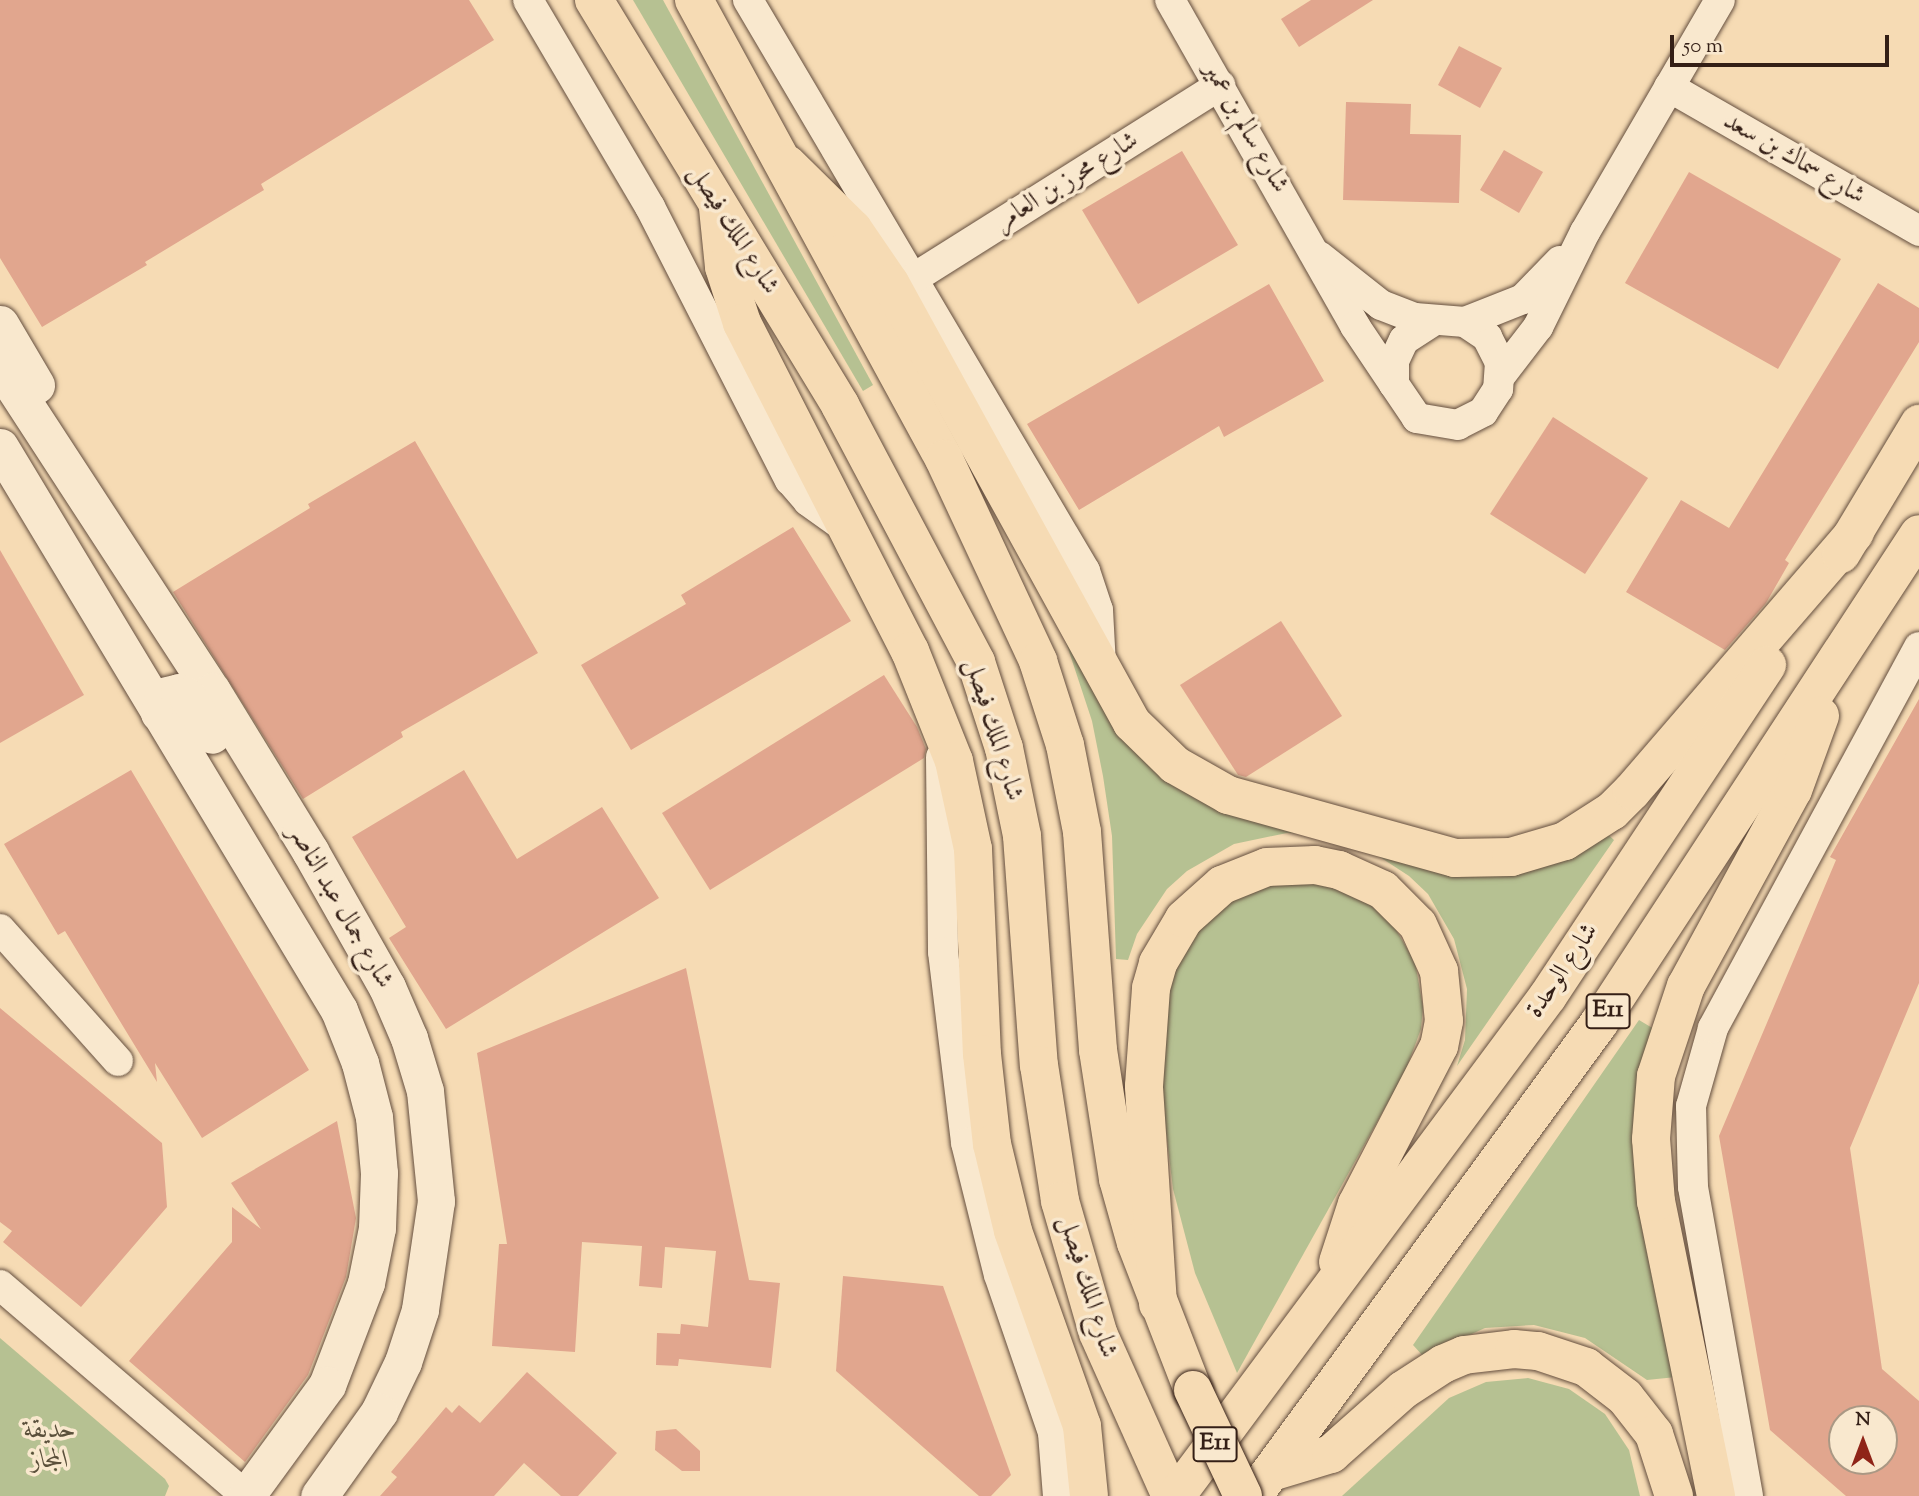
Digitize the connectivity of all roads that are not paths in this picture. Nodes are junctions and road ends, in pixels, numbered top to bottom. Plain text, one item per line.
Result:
1 (528, 0) edge
2 (594, 0) edge
3 (694, 0) edge
4 (748, 0) edge
5 (1170, 0) edge
6 (1720, 0) edge
7 (1220, 85) junction
8 (1668, 87) junction
9 (787, 164) junction
10 (718, 208) junction
11 (1919, 231) edge
12 (1586, 232) junction
13 (1318, 256) junction
14 (914, 278) junction
15 (1433, 321) junction
16 (1465, 322) junction
17 (0, 324) edge
18 (0, 366) edge
19 (1501, 375) junction
20 (1394, 384) junction
21 (1919, 424) edge
22 (0, 447) edge
23 (51, 450) junction
24 (849, 531) junction
25 (1855, 533) junction
26 (1919, 534) edge
27 (1919, 647) edge
28 (1840, 662) junction
29 (1101, 670) junction
30 (159, 713) junction
31 (939, 718) junction
32 (282, 804) junction
33 (0, 929) edge
34 (118, 1061) dead end
35 (0, 1285) edge
36 (1329, 1292) junction
37 (1158, 1304) junction
38 (1262, 1484) edge
39 (246, 1496) edge
40 (319, 1496) edge
41 (1058, 1496) edge
42 (1089, 1496) edge
43 (1173, 1496) edge
44 (1243, 1496) edge
45 (1674, 1496) edge
46 (1716, 1496) edge
47 (1748, 1496) edge

1 - 24 street
2 - 10 main road, شارع الملك فيصل
3 - 9 main road
4 - 14 street
5 - 7 street, شارع سالم بن عمير
6 - 8 street
7 - 13 street, شارع سالم بن عمير
7 - 14 street, شارع محرز بن العامر
8 - 11 street, شارع سماك بن سعد
8 - 12 street
9 - 29 main road
9 - 37 main road
10 - 24 main road
10 - 43 main road, شارع الملك فيصل
12 - 16 street
12 - 19 street
13 - 15 street, شارع سالم بن عمير
13 - 20 street, شارع سالم بن عمير
14 - 29 street
15 - 16 street
15 - 20 street
16 - 19 street
17 - 23 street
18 - 23 street, شارع جمال عبد الناصر
19 - 20 street
21 - 25 main road, شارع الوحدة / E11
22 - 30 street, شارع جمال عبد الناصر
23 - 32 street, شارع جمال عبد الناصر
24 - 31 main road
25 - 29 main road
25 - 36 main road, شارع الوحدة / E11
26 - 28 main road, E11
27 - 47 street
28 - 38 main road, E11
28 - 46 main road
30 - 32 street
30 - 39 street, شارع جمال عبد الناصر
31 - 41 street
31 - 42 main road
32 - 40 street, شارع جمال عبد الناصر
33 - 34 street
35 - 39 street
36 - 37 main road
36 - 43 main road, شارع الوحدة / E11
37 - 44 main road, bridge
38 - 45 main road

